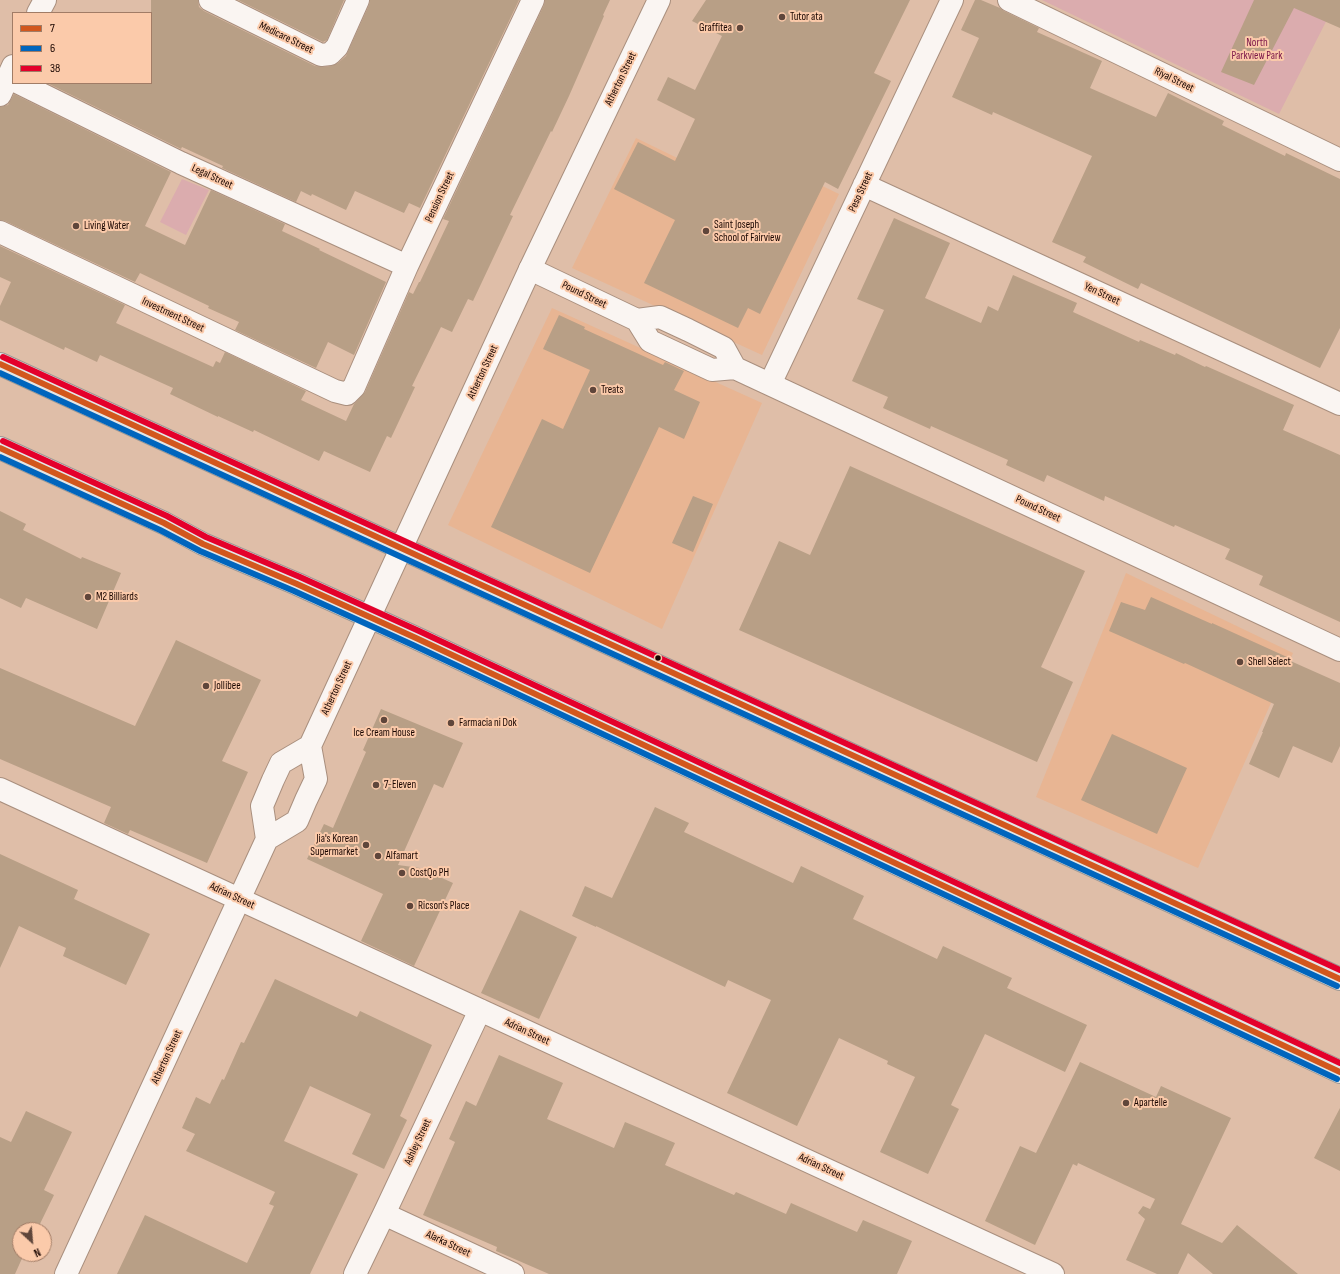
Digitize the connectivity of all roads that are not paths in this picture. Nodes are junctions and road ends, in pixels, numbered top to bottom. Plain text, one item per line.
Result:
1 (45, 0) edge
2 (210, 0) edge
3 (358, 0) edge
4 (533, 0) edge
5 (659, 0) edge
6 (952, 0) edge
7 (1008, 0) edge
8 (39, 12) edge
9 (19, 84) edge
10 (1340, 160) edge
11 (864, 185) junction
12 (0, 232) edge
13 (407, 266) junction
14 (530, 269) junction
15 (0, 364) edge
16 (770, 384) junction
17 (347, 394) joint
18 (1340, 404) edge
19 (0, 448) edge
20 (402, 548) junction
21 (370, 617) junction
22 (1340, 650) edge
23 (310, 746) junction
24 (0, 789) edge
25 (268, 839) junction
26 (240, 900) junction
27 (1340, 979) edge
28 (480, 1010) junction
29 (1340, 1072) edge
30 (384, 1214) junction
31 (66, 1274) edge
32 (355, 1274) edge
33 (513, 1274) edge
34 (1054, 1274) edge

1 - 8 street
2 - 3 street, Medicare Street
4 - 13 street, Pension Street
5 - 14 street, Atherton Street
6 - 11 street, Peso Street
7 - 10 street, Riyal Street
9 - 13 street, Legal Street
11 - 16 street, Peso Street
11 - 18 street, Yen Street
12 - 17 street, Investment Street
13 - 17 street, Pension Street
14 - 16 street, Pound Street
14 - 20 street, Atherton Street
15 - 20 main road
16 - 22 street, Pound Street
19 - 21 main road
20 - 21 street, Atherton Street
20 - 27 main road
21 - 23 street, Atherton Street
21 - 29 main road
23 - 25 street
23 - 25 street
24 - 26 street, Adrian Street
25 - 26 street, Atherton Street
26 - 28 street, Adrian Street
26 - 31 street, Atherton Street
28 - 30 street, Ashley Street
28 - 34 street, Adrian Street
30 - 32 street, Ashley Street
30 - 33 street, Alarka Street

